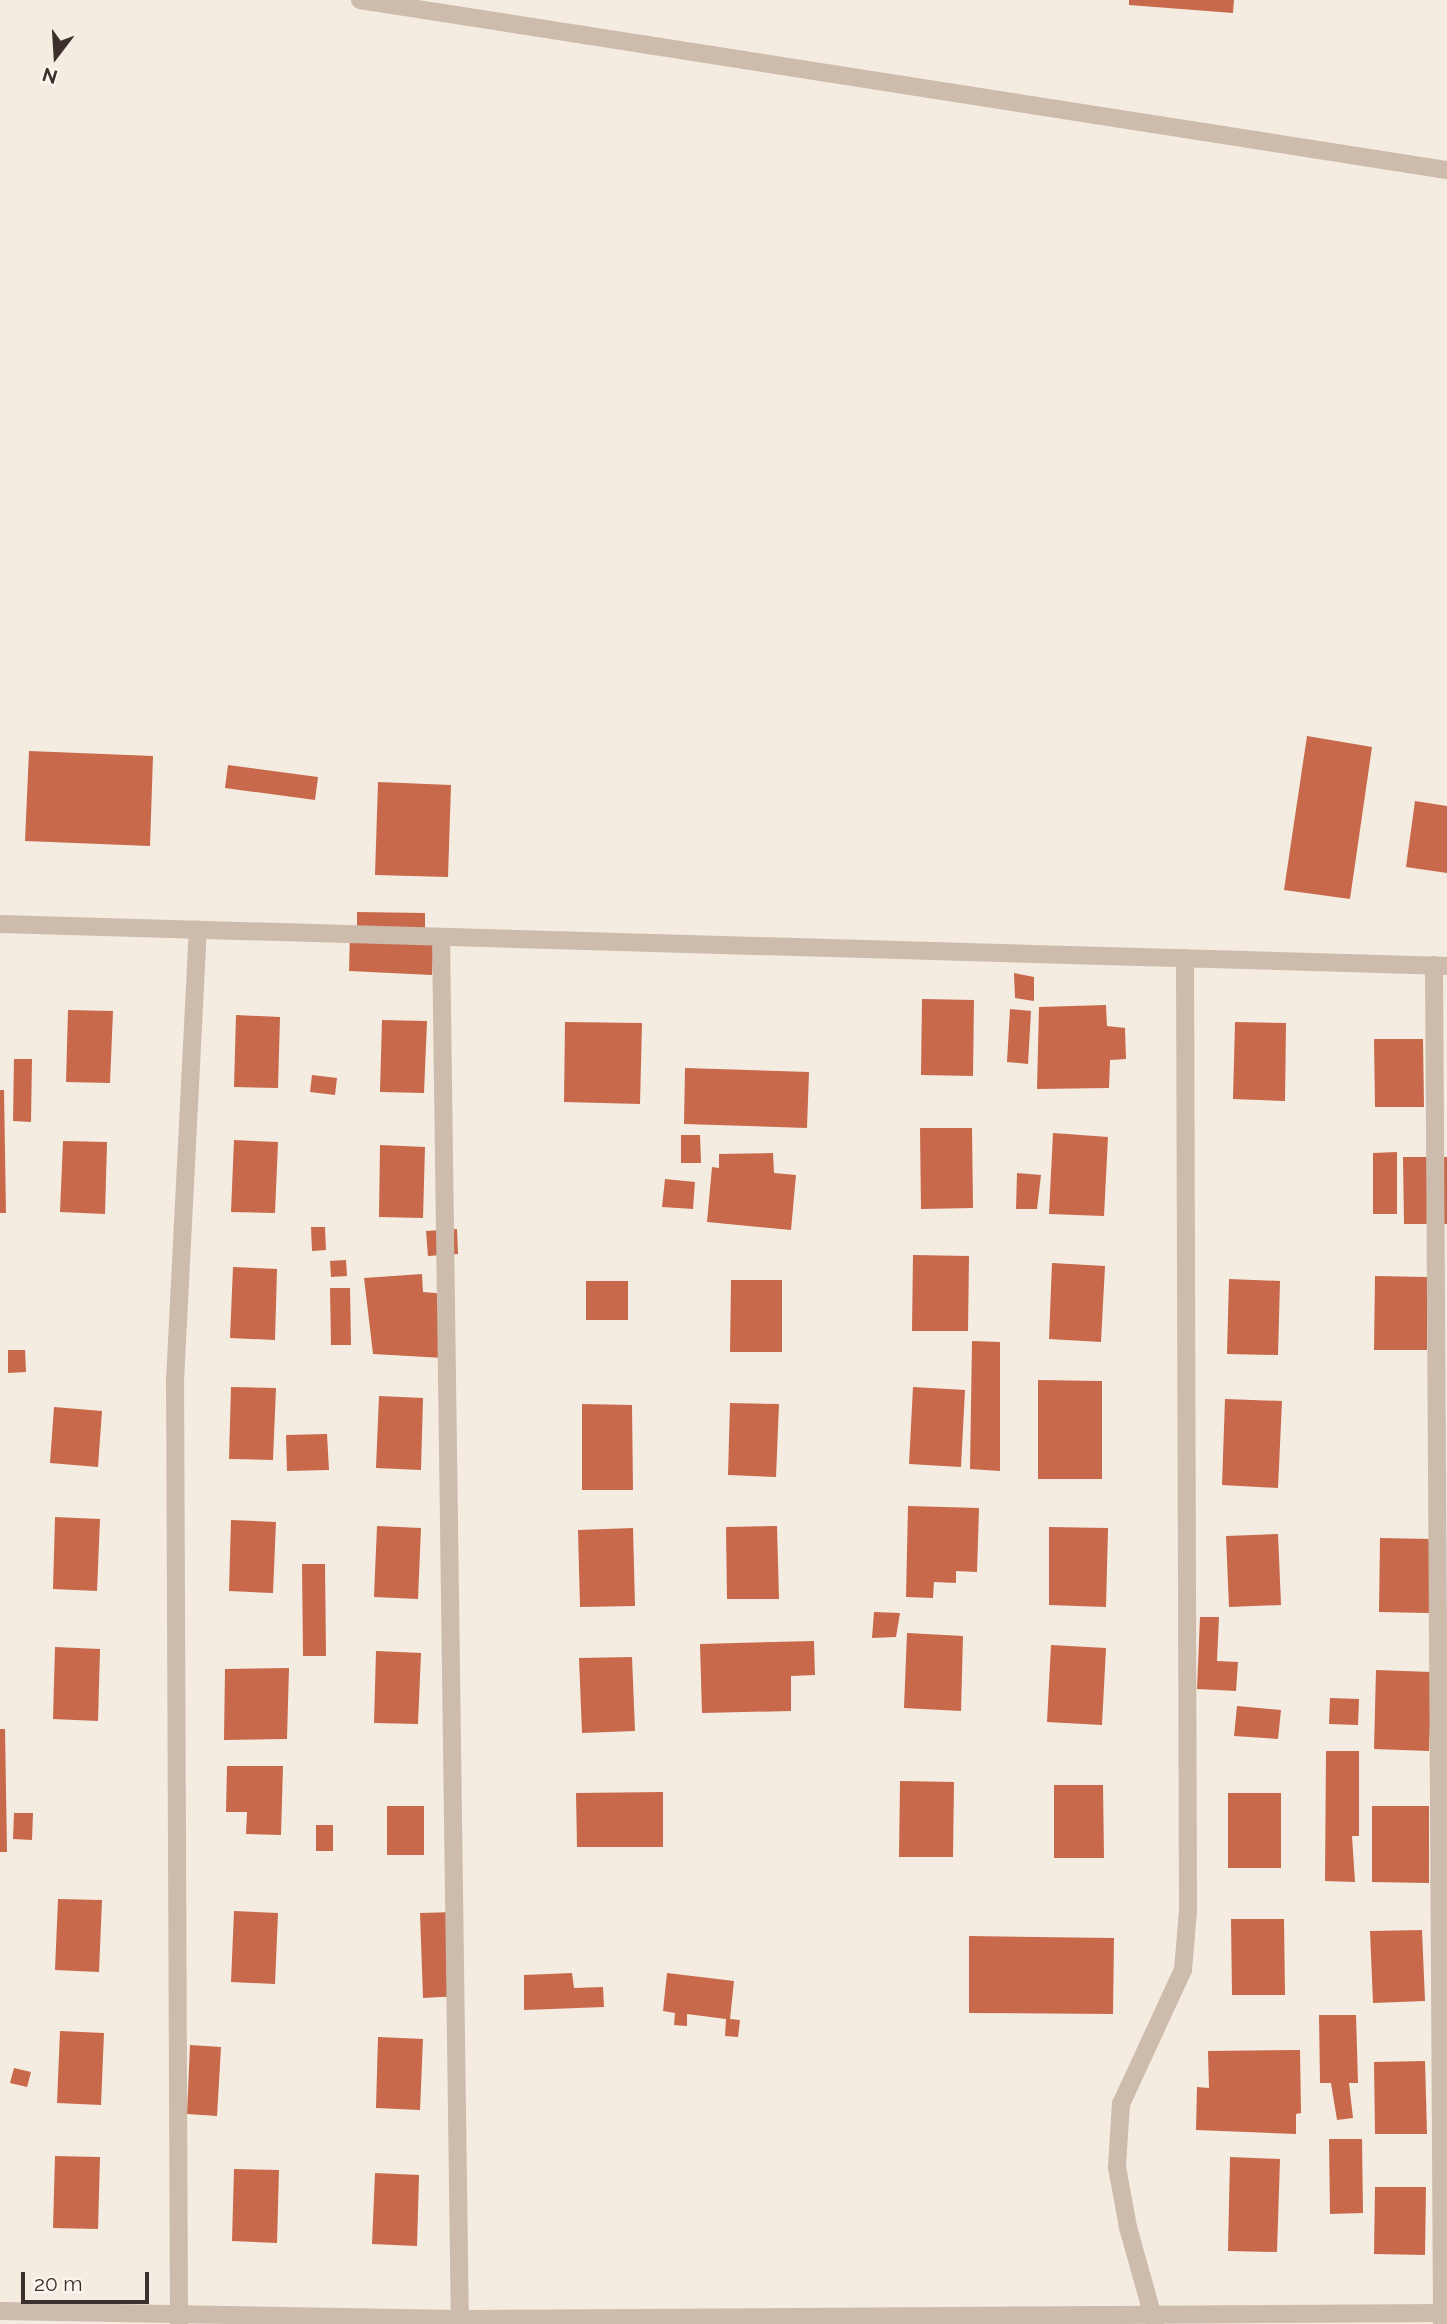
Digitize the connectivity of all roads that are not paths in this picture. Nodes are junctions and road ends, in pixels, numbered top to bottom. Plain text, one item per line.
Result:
1 (359, 0) edge
2 (1447, 170) edge
3 (0, 924) edge
4 (198, 930) junction
5 (441, 937) junction
6 (1185, 958) junction
7 (1441, 966) edge
8 (0, 2311) edge
9 (1444, 2316) edge
10 (1155, 2319) edge
11 (179, 2320) edge
12 (460, 2321) edge

1 - 2 street
3 - 4 street
4 - 5 street
4 - 11 street
5 - 6 street
5 - 12 street
6 - 7 street
6 - 10 street
7 - 9 street
8 - 11 street
9 - 10 street
10 - 12 street
11 - 12 street

